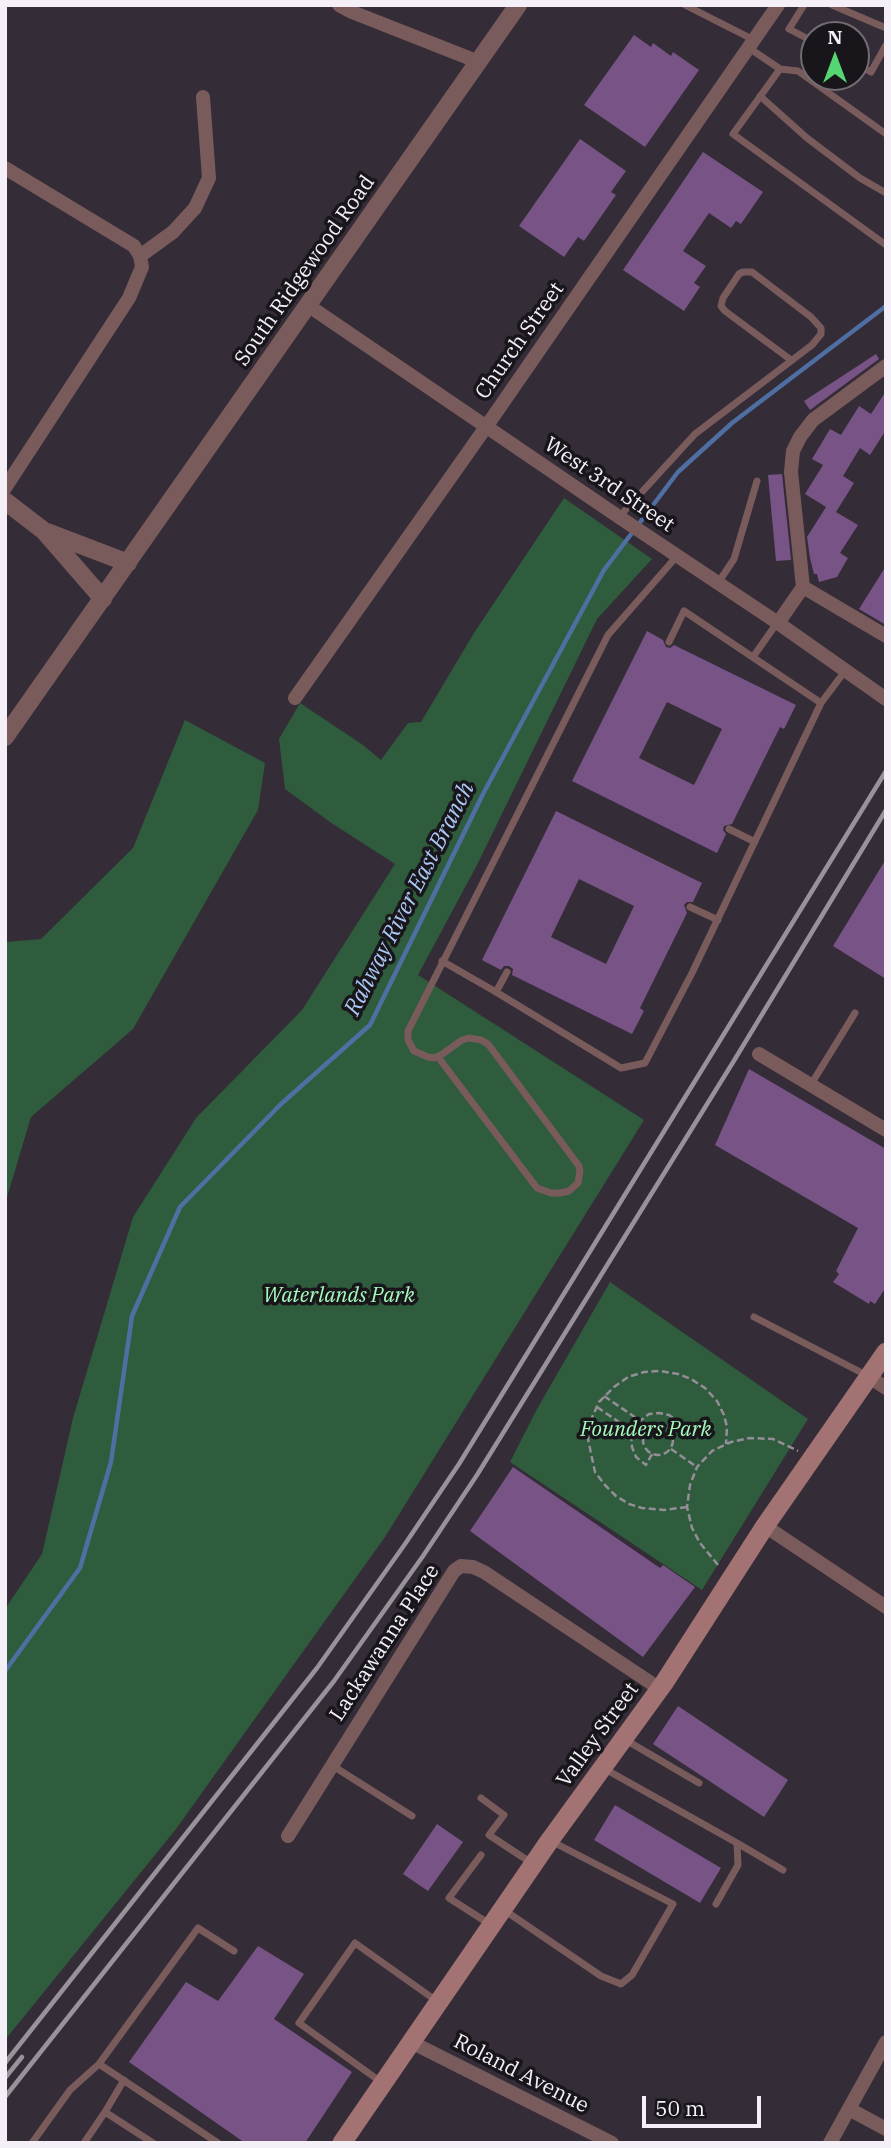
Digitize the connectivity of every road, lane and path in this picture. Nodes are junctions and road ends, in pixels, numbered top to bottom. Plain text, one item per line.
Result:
1 (339, 5) edge
2 (518, 5) edge
3 (685, 5) edge
4 (778, 5) edge
5 (832, 5) edge
6 (800, 7) edge
7 (886, 28) edge
8 (800, 35) edge
9 (751, 44) junction
10 (886, 45) edge
11 (479, 62) junction
12 (780, 69) junction
13 (870, 71) edge
14 (760, 96) junction
15 (203, 97) dead end
16 (886, 134) edge
17 (5, 168) edge
18 (886, 193) edge
19 (886, 246) edge
20 (140, 256) junction
21 (309, 306) junction
22 (792, 360) junction
23 (886, 366) edge
24 (486, 427) junction
25 (757, 481) dead end
26 (5, 488) edge
27 (5, 501) edge
28 (620, 518) junction
29 (44, 531) junction
30 (677, 556) junction
31 (128, 563) junction
32 (718, 583) junction
33 (803, 587) junction
34 (103, 599) junction
35 (778, 623) junction
36 (886, 636) edge
37 (669, 642) dead end
38 (753, 657) junction
39 (845, 671) junction
40 (295, 698) dead end
41 (886, 699) edge
42 (821, 703) junction
43 (5, 737) edge
44 (729, 829) dead end
45 (755, 842) junction
46 (690, 907) dead end
47 (718, 920) junction
48 (442, 961) junction
49 (507, 972) dead end
50 (496, 992) junction
51 (855, 1013) dead end
52 (759, 1054) dead end
53 (438, 1057) junction
54 (810, 1086) junction
55 (886, 1130) edge
56 (754, 1317) dead end
57 (886, 1352) edge
58 (868, 1376) junction
59 (886, 1388) edge
60 (604, 1396) junction
61 (597, 1407) junction
62 (639, 1420) junction
63 (668, 1429) junction
64 (632, 1431) junction
65 (726, 1444) junction
66 (671, 1449) junction
67 (798, 1451) dead end
68 (652, 1454) junction
69 (697, 1467) junction
70 (687, 1507) junction
71 (765, 1526) junction
72 (718, 1565) dead end
73 (886, 1607) edge
74 (660, 1689) junction
75 (623, 1738) junction
76 (332, 1766) junction
77 (602, 1767) junction
78 (699, 1783) dead end
79 (481, 1798) dead end
80 (412, 1816) dead end
81 (288, 1836) dead end
82 (550, 1840) junction
83 (737, 1843) junction
84 (481, 1855) dead end
85 (533, 1865) junction
86 (783, 1870) dead end
87 (716, 1904) dead end
88 (498, 1917) junction
89 (233, 1951) dead end
90 (439, 2002) junction
91 (411, 2042) junction
92 (886, 2042) edge
93 (99, 2064) junction
94 (124, 2080) junction
95 (384, 2084) junction
96 (849, 2109) junction
97 (105, 2112) junction
98 (886, 2129) edge
99 (140, 2139) edge
100 (32, 2143) edge
101 (84, 2143) edge
102 (153, 2143) edge
103 (218, 2143) edge
104 (342, 2143) edge
105 (612, 2143) edge
106 (830, 2143) edge

1 - 11 street
2 - 11 street, South Ridgewood Road
3 - 9 lane
4 - 9 street, Church Street
5 - 7 lane
6 - 8 lane
9 - 12 lane
9 - 24 street, Church Street
10 - 13 lane
11 - 21 street, South Ridgewood Road
12 - 14 lane
12 - 16 lane
14 - 18 lane
14 - 19 lane
15 - 20 street
17 - 20 street
20 - 26 street
21 - 24 street, West 3rd Street
21 - 31 street, South Ridgewood Road
22 - 22 lane
22 - 28 lane
23 - 33 street
24 - 28 street, West 3rd Street
24 - 40 street, Church Street
25 - 32 lane
27 - 29 street
28 - 30 street, West 3rd Street
29 - 31 street
29 - 34 street
30 - 32 street, West 3rd Street
30 - 48 lane
31 - 34 street, South Ridgewood Road
32 - 35 street, West 3rd Street
33 - 35 street
33 - 36 street
34 - 43 street, South Ridgewood Road
35 - 38 lane
35 - 39 street, West 3rd Street
37 - 38 lane
38 - 42 lane
39 - 41 street, West 3rd Street
39 - 42 lane
42 - 45 lane
44 - 45 lane
45 - 47 lane
46 - 47 lane
47 - 50 lane
48 - 50 lane
48 - 53 lane
49 - 50 lane
51 - 54 lane
52 - 54 street
53 - 53 lane
54 - 55 street
56 - 58 lane
57 - 58 main road, Valley Street
58 - 59 street
58 - 71 main road, Valley Street
60 - 61 path
60 - 62 path
60 - 65 path
61 - 64 path
61 - 70 path
62 - 63 path
62 - 64 path
63 - 66 path
63 - 68 path
64 - 68 path
65 - 67 path
65 - 69 path
66 - 68 path
66 - 69 path
69 - 70 path
70 - 72 path
71 - 73 street
71 - 74 main road, Valley Street
74 - 75 main road, Valley Street
74 - 76 street, Lackawanna Place
75 - 77 main road, Valley Street
75 - 78 lane
76 - 80 lane
76 - 81 street, Lackawanna Place
77 - 82 main road, Valley Street
77 - 83 lane
79 - 85 lane
82 - 85 main road, Valley Street
82 - 88 lane
83 - 86 lane
83 - 87 lane
84 - 88 lane
85 - 88 main road, Valley Street
88 - 90 main road, Valley Street
89 - 93 lane
90 - 91 main road, Valley Street
90 - 95 lane
91 - 95 main road, Valley Street
91 - 105 street, Roland Avenue
92 - 96 street
93 - 94 lane
93 - 100 lane
94 - 97 lane
94 - 103 lane
95 - 104 main road, Valley Street
96 - 98 street
96 - 106 street
97 - 99 lane
97 - 101 lane
99 - 102 lane

